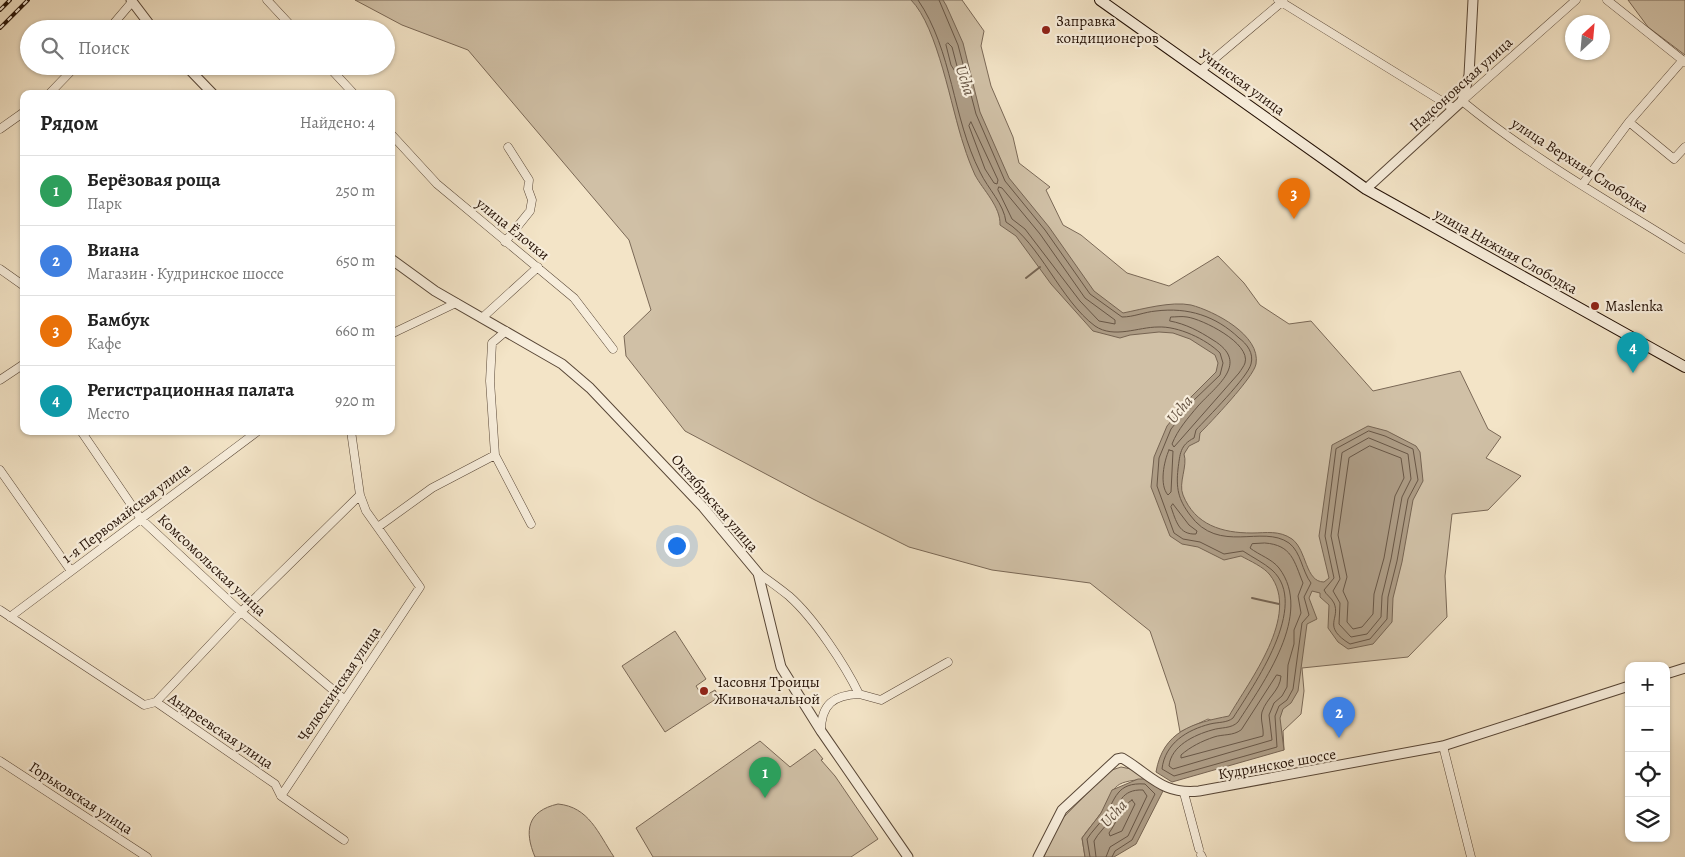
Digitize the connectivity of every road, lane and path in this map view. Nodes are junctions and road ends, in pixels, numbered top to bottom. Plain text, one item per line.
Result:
1 (267, 0) edge
2 (1100, 0) edge
3 (1473, 0) edge
4 (1576, 0) edge
5 (1607, 0) edge
6 (132, 1) edge
7 (1281, 1) edge
8 (116, 20) edge
9 (146, 20) edge
10 (286, 20) edge
11 (1684, 61) edge
12 (1200, 71) junction
13 (67, 75) edge
14 (195, 75) edge
15 (336, 75) edge
16 (53, 90) edge
17 (209, 90) edge
18 (350, 90) edge
19 (1462, 101) junction
20 (1453, 108) junction
21 (20, 115) edge
22 (1629, 122) junction
23 (0, 128) edge
24 (395, 138) edge
25 (508, 147) dead end
26 (1685, 147) edge
27 (1582, 185) junction
28 (1366, 189) junction
29 (505, 242) junction
30 (1685, 249) edge
31 (395, 262) edge
32 (538, 267) junction
33 (0, 269) edge
34 (20, 283) edge
35 (456, 303) junction
36 (482, 318) junction
37 (395, 331) edge
38 (506, 331) junction
39 (613, 349) dead end
40 (20, 367) edge
41 (1685, 367) edge
42 (0, 380) edge
43 (84, 435) edge
44 (253, 435) edge
45 (352, 435) edge
46 (495, 455) junction
47 (0, 470) edge
48 (360, 495) junction
49 (141, 518) junction
50 (531, 524) dead end
51 (378, 528) junction
52 (71, 571) junction
53 (758, 572) junction
54 (0, 610) edge
55 (241, 612) junction
56 (10, 617) junction
57 (948, 662) dead end
58 (1685, 668) edge
59 (1670, 673) edge
60 (1625, 687) edge
61 (859, 694) junction
62 (345, 700) junction
63 (156, 702) junction
64 (821, 731) junction
65 (1443, 746) junction
66 (0, 761) edge
67 (1184, 793) junction
68 (281, 796) junction
69 (344, 840) dead end
70 (1201, 854) edge
71 (147, 857) edge
72 (908, 857) edge
73 (1038, 857) edge
74 (1471, 857) edge

1 - 10 street
2 - 12 main road, Учинская улица
3 - 19 street
4 - 19 street, Надсоновская улица
5 - 11 street
6 - 8 street
6 - 9 street
7 - 12 street
7 - 20 street
11 - 22 street
12 - 28 main road, Учинская улица
13 - 16 street
14 - 17 street
15 - 18 street
19 - 20 street, Надсоновская улица
19 - 27 street, улица Верхняя Слободка
20 - 28 street, Надсоновская улица
21 - 23 street
22 - 26 street
22 - 27 street
24 - 29 street, улица Ёлочки
25 - 29 street
27 - 30 street, улица Верхняя Слободка
28 - 41 main road, улица Нижняя Слободка
29 - 32 street, улица Ёлочки
31 - 35 street, Октябрьская улица
32 - 36 street
32 - 39 street, улица Ёлочки
33 - 34 street
35 - 36 street, Октябрьская улица
35 - 37 street
36 - 38 street, Октябрьская улица
38 - 46 street
38 - 53 street, Октябрьская улица
40 - 42 street
43 - 49 street, Комсомольская улица
44 - 49 street, 1-я Первомайская улица
45 - 48 street
46 - 50 street
46 - 51 street
47 - 52 street
48 - 51 street
48 - 55 street
49 - 52 street, 1-я Первомайская улица
49 - 55 street, Комсомольская улица
51 - 62 street, Челюскинская улица
52 - 56 street, 1-я Первомайская улица
53 - 61 street
53 - 64 street, Октябрьская улица
54 - 56 street, Андреевская улица
55 - 62 street, Комсомольская улица
55 - 63 street
56 - 63 street, Андреевская улица
57 - 61 street
58 - 59 street
60 - 65 street, Кудринское шоссе
61 - 64 street
62 - 68 street, Челюскинская улица
63 - 68 street, Андреевская улица
64 - 72 street, Октябрьская улица
65 - 67 street, Кудринское шоссе
65 - 74 street
66 - 71 street, Горьковская улица
67 - 70 street
67 - 73 street, Кудринское шоссе
68 - 69 street, Андреевская улица

